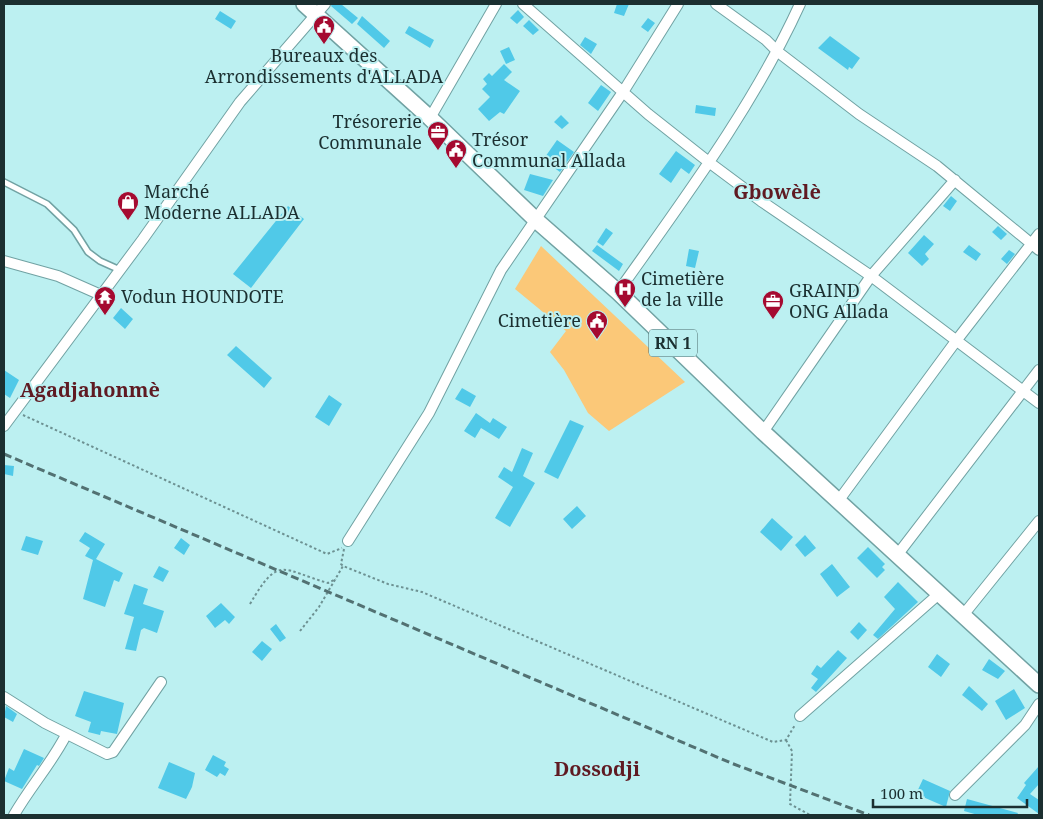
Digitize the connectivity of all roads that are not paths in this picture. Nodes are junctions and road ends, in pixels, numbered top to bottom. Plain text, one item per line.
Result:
1 (304, 4) edge
2 (496, 4) edge
3 (523, 4) edge
4 (678, 4) edge
5 (716, 4) edge
6 (800, 4) edge
7 (321, 9) edge
8 (778, 52) junction
9 (623, 92) junction
10 (430, 118) junction
11 (710, 163) junction
12 (955, 180) junction
13 (4, 182) edge
14 (537, 220) junction
15 (1039, 234) edge
16 (1035, 247) edge
17 (4, 261) edge
18 (120, 270) junction
19 (871, 276) junction
20 (618, 292) junction
21 (101, 295) junction
22 (956, 341) junction
23 (1039, 370) edge
24 (1023, 390) junction
25 (1039, 403) edge
26 (4, 426) edge
27 (763, 432) junction
28 (839, 500) junction
29 (1039, 521) edge
30 (348, 542) dead end
31 (898, 554) junction
32 (940, 593) junction
33 (964, 614) junction
34 (161, 682) dead end
35 (1039, 685) edge
36 (4, 697) edge
37 (1039, 704) edge
38 (800, 716) road end
39 (66, 735) junction
40 (955, 796) dead end
41 (14, 815) edge

1 - 7 main road, RN 1
2 - 10 street
3 - 9 street
4 - 9 street
5 - 8 street
6 - 8 street
7 - 10 main road, RN 1
7 - 18 street
8 - 11 street
8 - 12 street
9 - 11 street
9 - 14 street
10 - 14 main road, RN 1
11 - 19 street
11 - 20 street
12 - 16 street
12 - 19 street
13 - 18 lane
14 - 20 main road, RN 1
14 - 30 street
15 - 16 street
16 - 22 street
17 - 21 street
18 - 21 street
19 - 22 street
19 - 27 street
20 - 27 main road, RN 1
21 - 26 street
22 - 24 street
22 - 28 street
23 - 24 street
24 - 25 street
24 - 31 street
27 - 28 main road, RN 1
28 - 31 main road, RN 1
29 - 33 street
31 - 32 main road, RN 1
32 - 33 main road, RN 1
32 - 38 street
33 - 35 main road, RN 1
34 - 39 street
36 - 39 street
37 - 40 street
39 - 41 street

